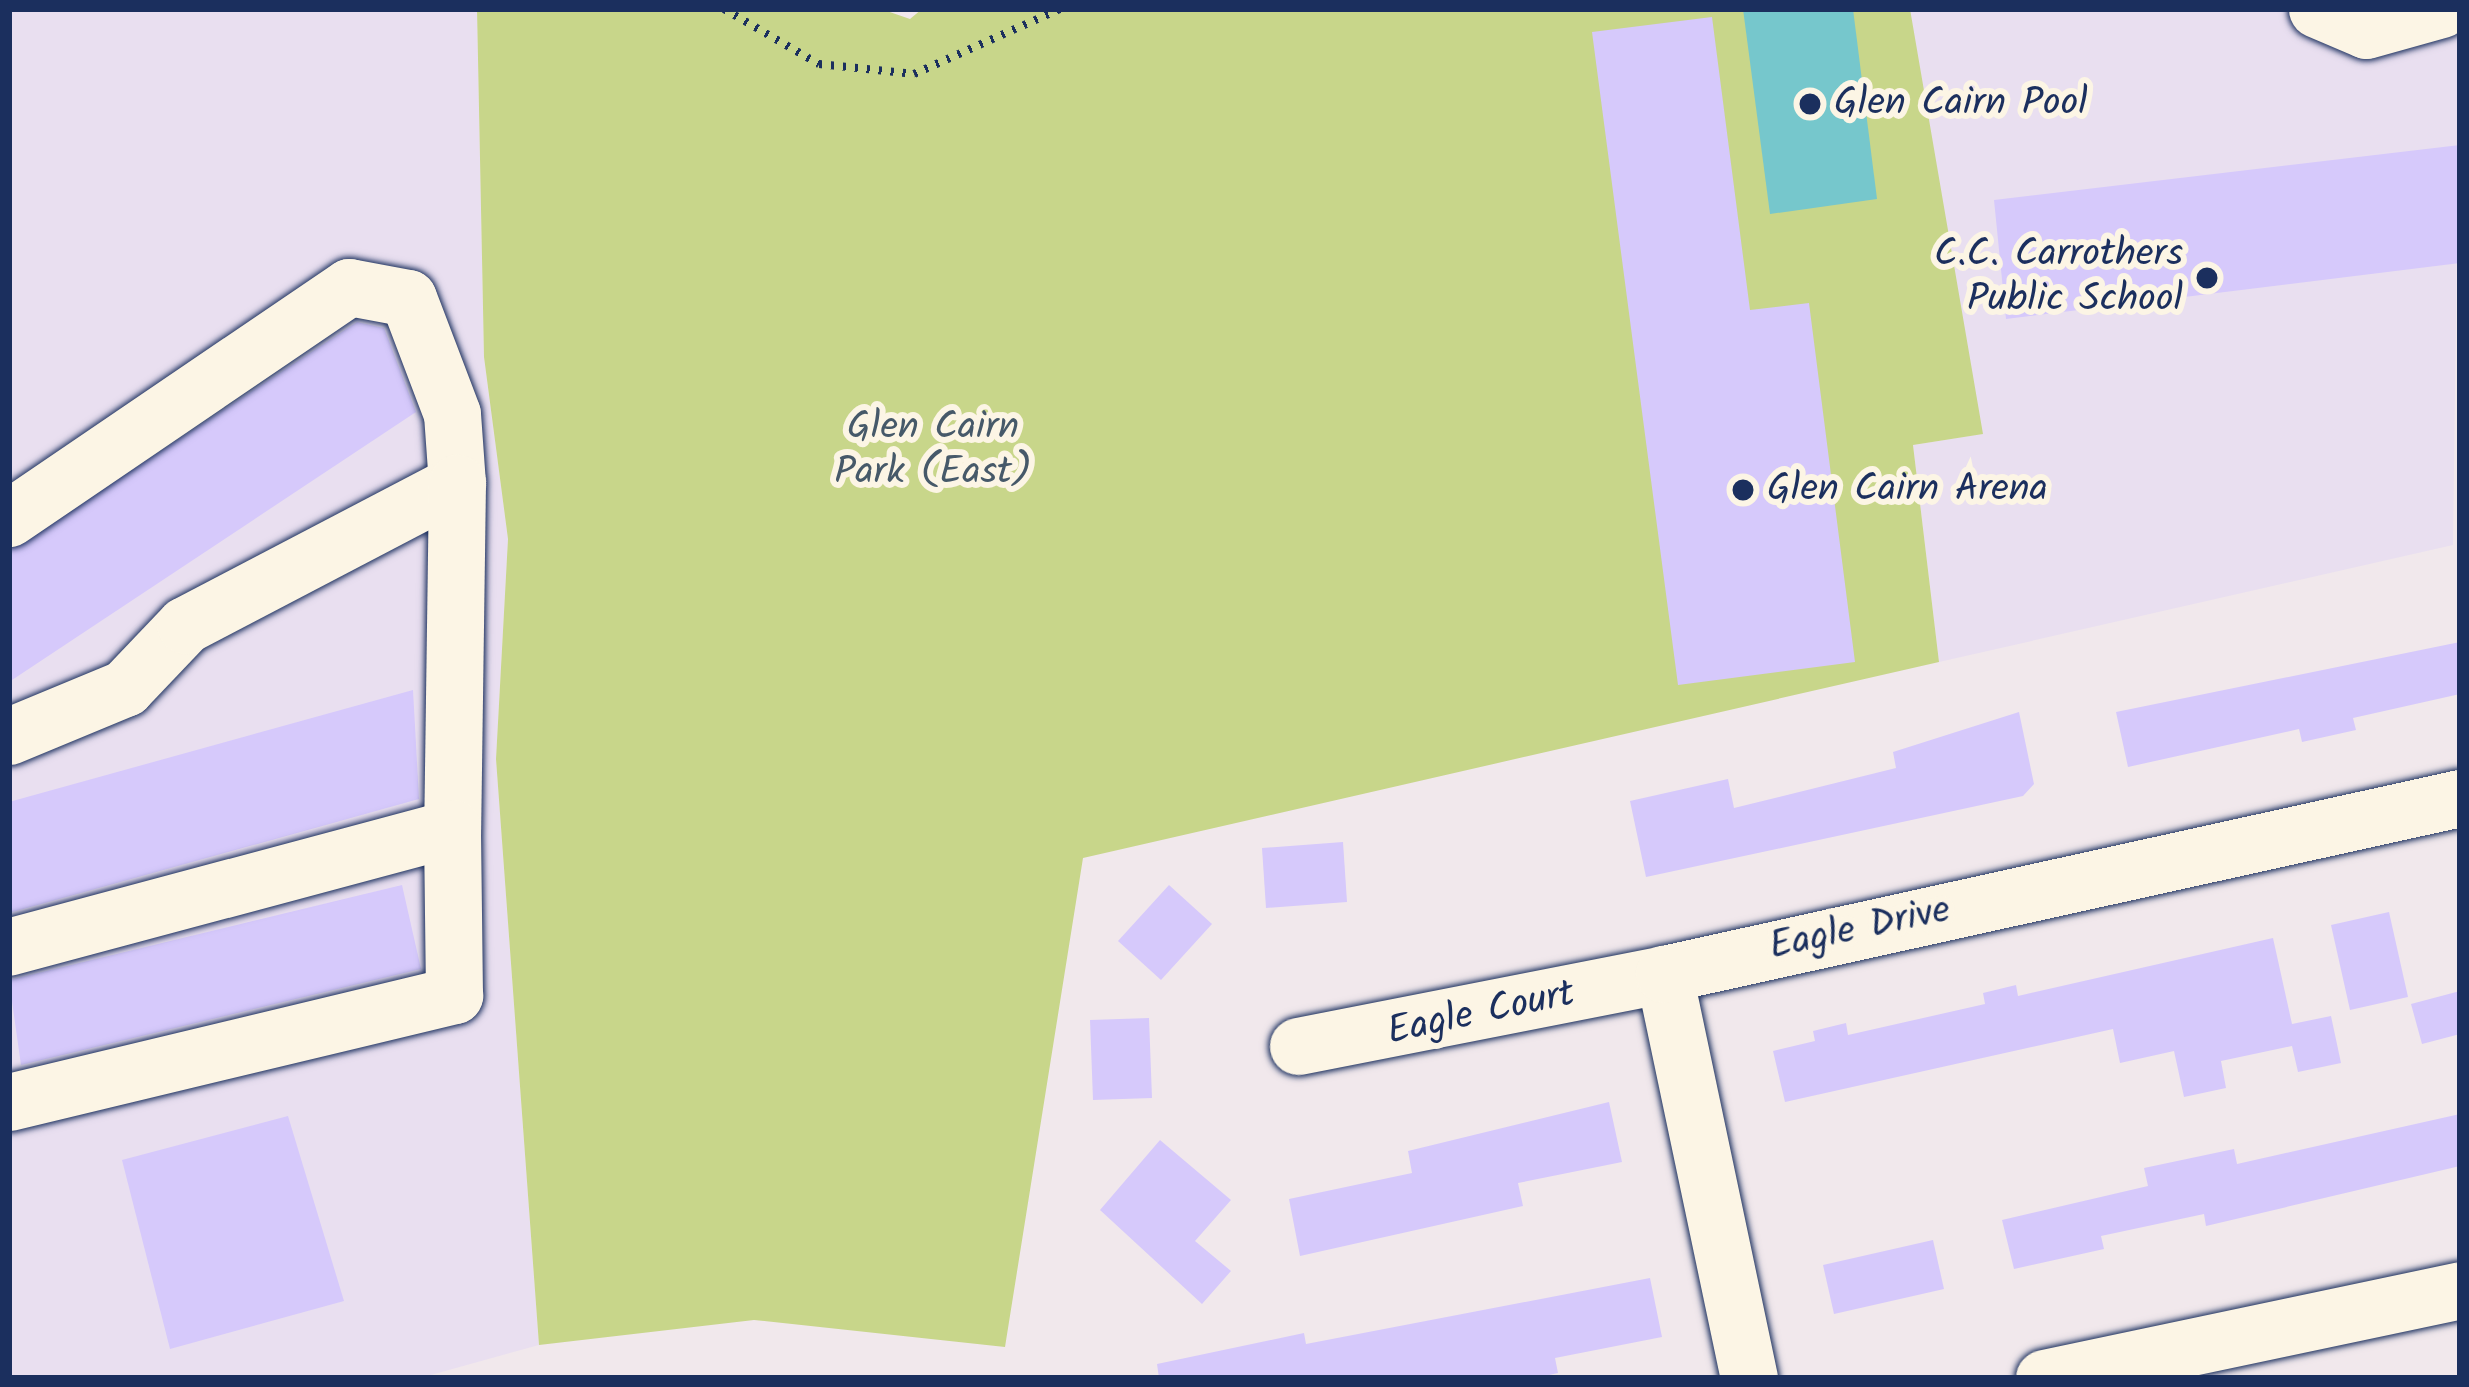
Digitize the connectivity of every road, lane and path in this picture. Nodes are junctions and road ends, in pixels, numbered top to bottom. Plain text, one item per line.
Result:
1 (724, 9) edge
2 (1060, 9) edge
3 (2317, 9) edge
4 (2441, 9) edge
5 (457, 483) junction
6 (9, 518) edge
7 (9, 736) edge
8 (2460, 798) edge
9 (452, 828) junction
10 (9, 946) edge
11 (1664, 974) junction
12 (1298, 1046) dead end
13 (9, 1102) edge
14 (2460, 1290) edge
15 (1749, 1378) edge
16 (2044, 1378) edge

1 - 2 path
3 - 4 street
5 - 6 street
5 - 7 street
5 - 9 street
8 - 11 street, Eagle Drive
9 - 10 street
9 - 13 street
11 - 12 street, Eagle Court
11 - 15 street
14 - 16 street

